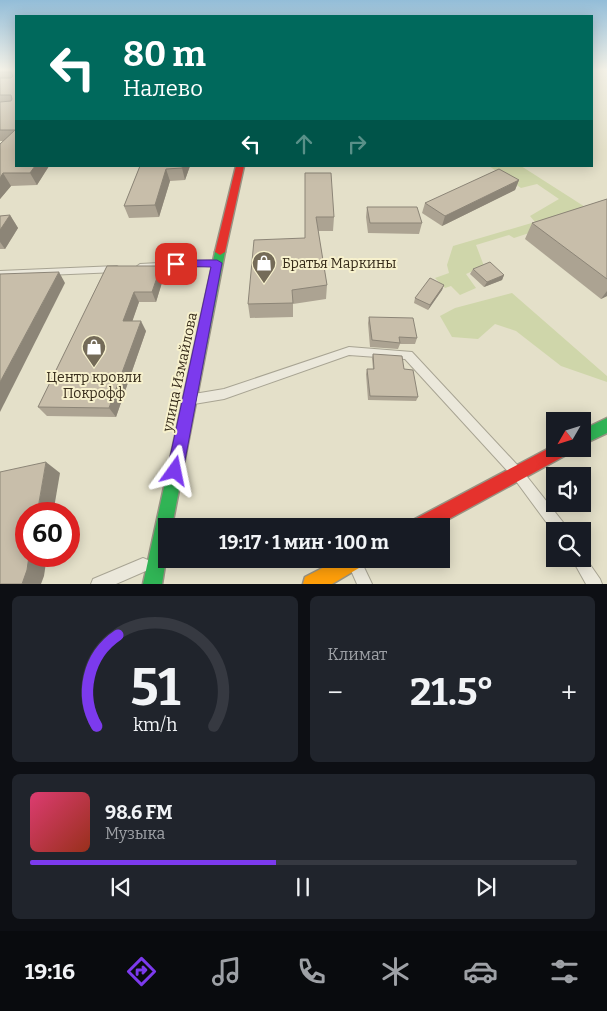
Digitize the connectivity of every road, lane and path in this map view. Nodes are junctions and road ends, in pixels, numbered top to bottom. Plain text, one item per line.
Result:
1 (240, 167) edge
2 (217, 263) junction
3 (0, 274) edge
4 (189, 400) junction
5 (607, 425) edge
6 (591, 433) edge
7 (546, 458) edge
8 (517, 473) junction
9 (434, 518) edge
10 (554, 522) edge
11 (157, 560) junction
12 (584, 567) edge
13 (341, 568) edge
14 (359, 568) edge
15 (98, 584) edge
16 (152, 584) edge
17 (312, 584) edge
18 (365, 584) edge
19 (595, 584) edge

1 - 2 main road, улица Измайлова
2 - 3 lane
2 - 4 main road, улица Измайлова
4 - 8 lane
4 - 11 main road, улица Измайлова
5 - 6 main road
7 - 8 main road
8 - 9 main road
8 - 10 lane
11 - 15 lane
11 - 16 main road, улица Измайлова
12 - 19 lane
13 - 17 main road
14 - 18 lane

